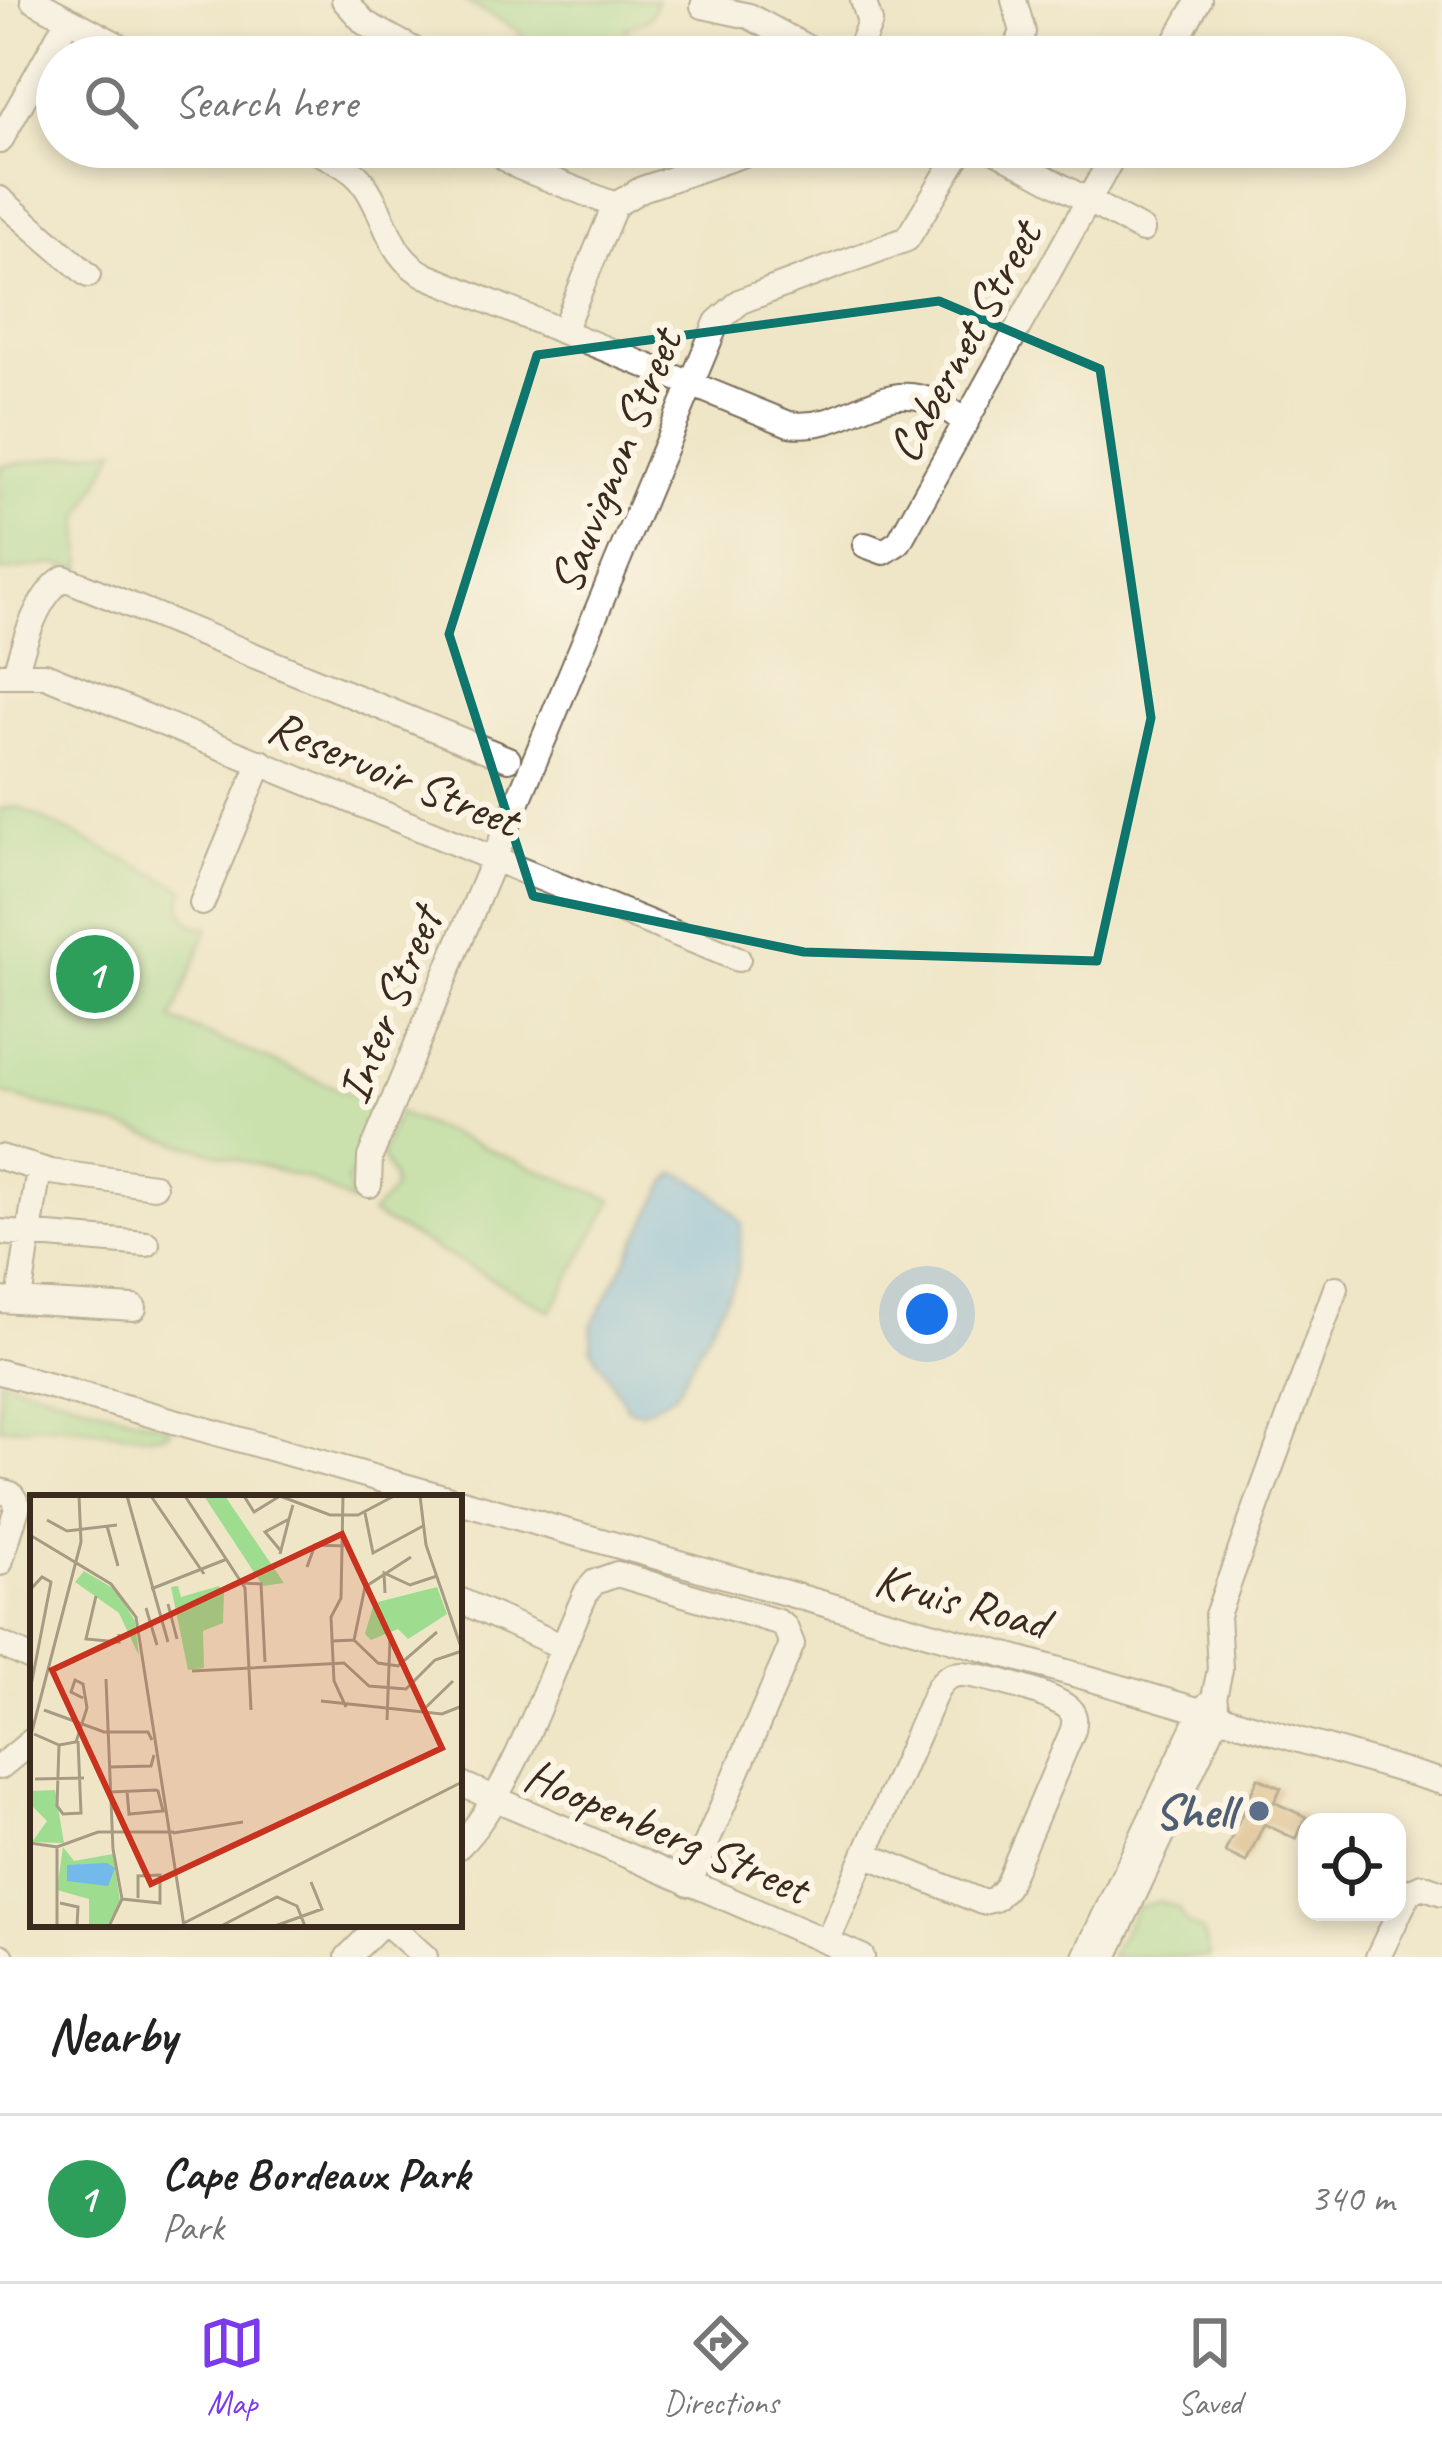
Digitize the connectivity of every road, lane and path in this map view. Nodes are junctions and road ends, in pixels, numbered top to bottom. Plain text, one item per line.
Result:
1 (33, 0) edge
2 (344, 0) edge
3 (863, 0) edge
4 (1015, 0) edge
5 (1167, 0) edge
6 (703, 6) dead end
7 (1193, 11) edge
8 (68, 19) junction
9 (59, 36) edge
10 (100, 36) edge
11 (389, 36) edge
12 (786, 36) edge
13 (866, 36) edge
14 (1021, 36) edge
15 (36, 76) edge
16 (0, 141) edge
17 (343, 168) edge
18 (522, 168) edge
19 (704, 168) edge
20 (950, 168) edge
21 (1028, 168) edge
22 (1106, 168) edge
23 (0, 200) edge
24 (1088, 201) junction
25 (615, 205) junction
26 (1142, 230) dead end
27 (88, 274) dead end
28 (563, 332) junction
29 (692, 384) junction
30 (965, 423) junction
31 (865, 545) dead end
32 (8, 674) edge
33 (508, 759) dead end
34 (261, 762) junction
35 (495, 859) junction
36 (202, 903) dead end
37 (738, 959) dead end
38 (0, 1156) edge
39 (39, 1169) junction
40 (369, 1185) dead end
41 (154, 1186) dead end
42 (0, 1232) edge
43 (28, 1236) junction
44 (146, 1244) dead end
45 (1336, 1288) dead end
46 (10, 1300) edge
47 (134, 1308) dead end
48 (0, 1372) edge
49 (0, 1491) edge
50 (436, 1495) edge
51 (462, 1503) edge
52 (0, 1563) edge
53 (462, 1601) edge
54 (0, 1644) edge
55 (561, 1646) junction
56 (30, 1658) edge
57 (1211, 1708) junction
58 (30, 1742) edge
59 (0, 1767) edge
60 (1442, 1782) edge
61 (462, 1784) edge
62 (496, 1796) junction
63 (462, 1843) edge
64 (865, 1854) junction
65 (689, 1884) junction
66 (1442, 1893) edge
67 (382, 1927) edge
68 (389, 1927) edge
69 (827, 1942) junction
70 (349, 1957) edge
71 (425, 1957) edge
72 (862, 1957) edge
73 (1085, 1957) edge
74 (1106, 1957) edge
75 (1378, 1957) edge

1 - 8 street
2 - 11 street
3 - 13 street
4 - 14 street
5 - 7 street
6 - 12 street
8 - 9 street
8 - 10 street
15 - 16 street
17 - 28 street
18 - 25 street
19 - 25 street
20 - 29 street, Sauvignon Street
21 - 24 street
22 - 24 street, Cabernet Street
23 - 27 street
24 - 26 street
24 - 30 street, Cabernet Street
25 - 28 street
28 - 29 street
29 - 30 street
29 - 35 street, Sauvignon Street
30 - 31 street, Cabernet Street
32 - 33 street, Reservoir Street
32 - 34 street, Reservoir Street
34 - 35 street, Reservoir Street
34 - 36 street
35 - 37 street, Reservoir Street
35 - 40 street, Inter Street
38 - 39 street
39 - 41 street
39 - 43 street
42 - 43 street
43 - 44 street
43 - 46 street
45 - 57 street
46 - 47 street
48 - 50 street
49 - 52 street
51 - 57 street, Kruis Road
53 - 55 street
54 - 56 street
55 - 62 street
55 - 65 street
57 - 60 street, Kruis Road
57 - 73 street
57 - 74 street
58 - 59 street
61 - 62 street
62 - 63 street, Hoopenberg Street
62 - 65 street, Hoopenberg Street
64 - 64 street
64 - 69 street
65 - 69 street, Hoopenberg Street
66 - 75 street
67 - 70 street
68 - 71 street
69 - 72 street, Hoopenberg Street

